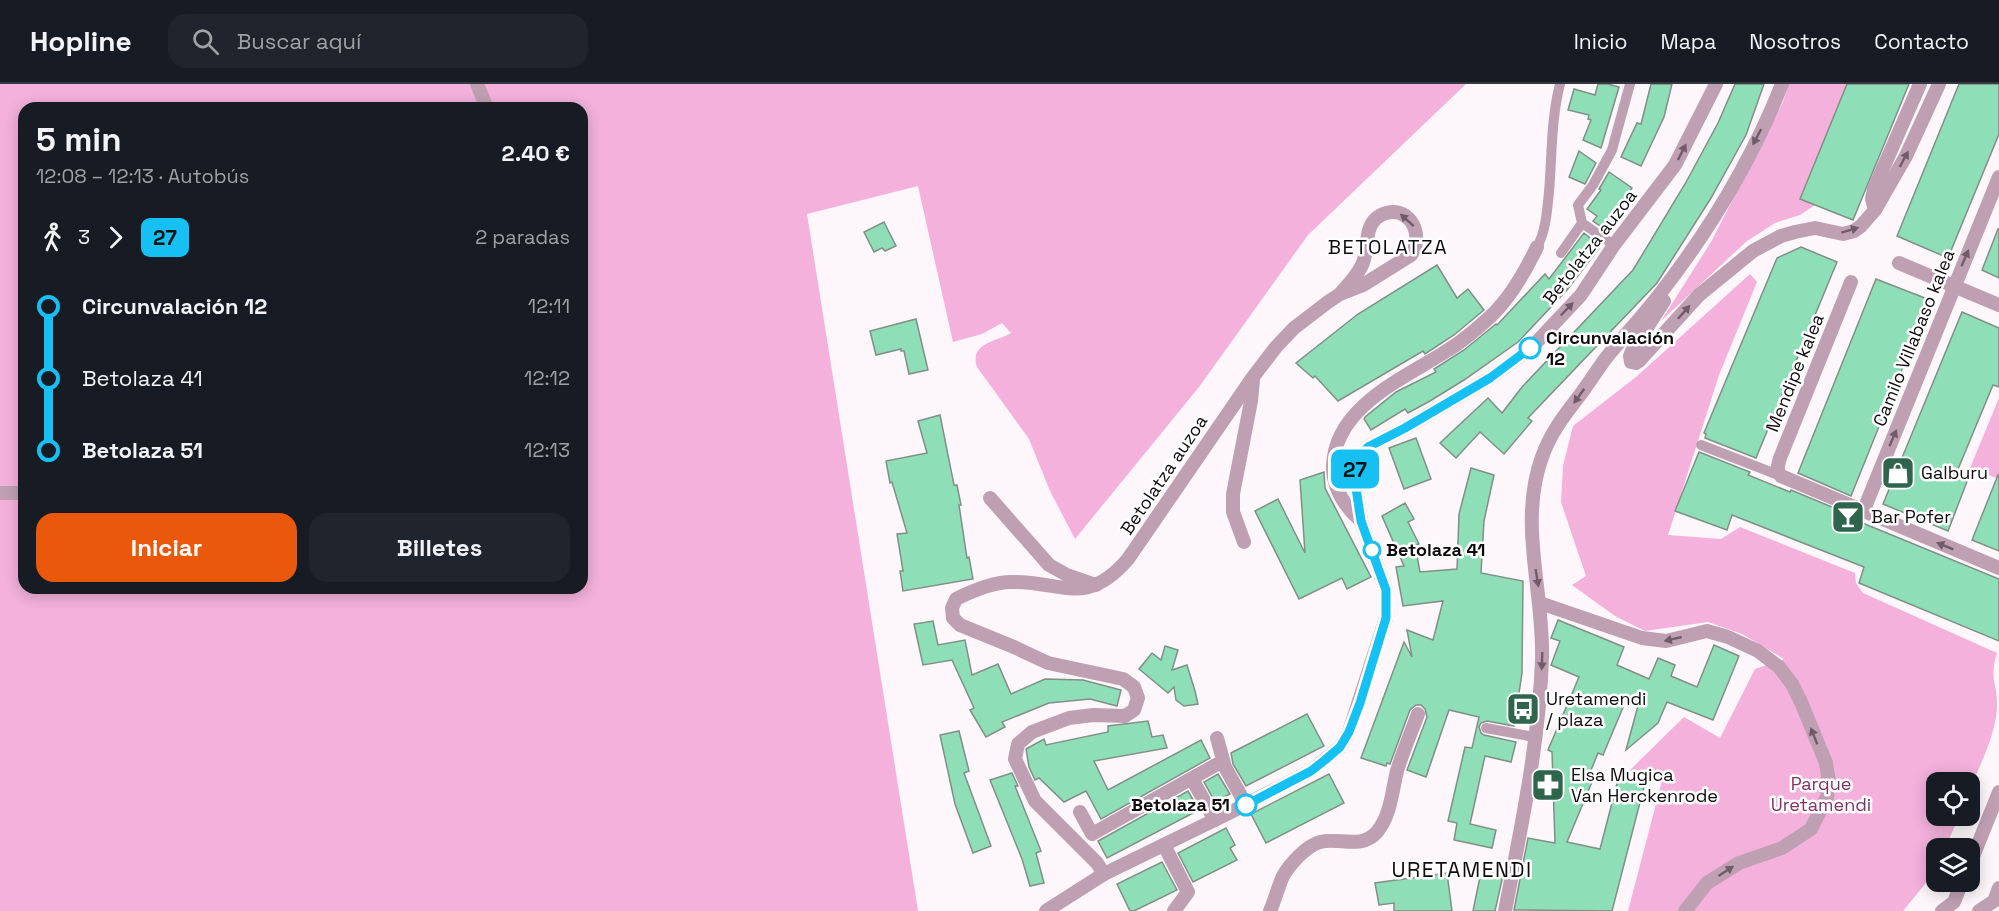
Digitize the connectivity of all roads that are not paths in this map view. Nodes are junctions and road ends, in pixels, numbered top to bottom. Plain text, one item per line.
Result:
1 (477, 84) edge
2 (1560, 84) edge
3 (1630, 84) edge
4 (1716, 84) edge
5 (1782, 84) edge
6 (1920, 84) edge
7 (1939, 84) edge
8 (484, 102) edge
9 (1999, 177) edge
10 (1875, 210) junction
11 (1582, 223) junction
12 (1614, 245) junction
13 (1537, 247) joint
14 (1691, 249) junction
15 (1561, 253) dead end
16 (1899, 263) dead end
17 (1851, 282) dead end
18 (1955, 286) junction
19 (1340, 294) junction
20 (1999, 304) edge
21 (1253, 376) junction
22 (1701, 445) dead end
23 (1781, 476) junction
24 (0, 493) edge
25 (18, 493) edge
26 (990, 498) dead end
27 (1863, 512) junction
28 (1361, 521) junction
29 (1244, 542) dead end
30 (1999, 568) edge
31 (1096, 585) junction
32 (1540, 603) junction
33 (1418, 714) dead end
34 (1486, 728) dead end
35 (1534, 737) junction
36 (1217, 738) dead end
37 (1223, 761) junction
38 (1192, 779) junction
39 (1999, 792) edge
40 (1246, 805) junction
41 (1080, 812) dead end
42 (1215, 820) junction
43 (1980, 839) edge
44 (1164, 845) junction
45 (1104, 874) junction
46 (1999, 888) edge
47 (1958, 892) edge
48 (1046, 911) edge
49 (1174, 911) edge
50 (1270, 911) edge
51 (1505, 911) edge
52 (1685, 911) edge
53 (1942, 911) edge
54 (1978, 911) edge

1 - 8 street
2 - 13 street
3 - 11 street
12 -> 4 street, Betolatza auzoa
5 -> 14 street
6 - 10 street
10 -> 7 street
18 -> 9 street, Camilo Villabaso kalea
14 -> 10 street
11 - 12 street
11 - 15 street
28 -> 12 street, Betolatza auzoa
13 - 28 street, Betolatza auzoa
14 -> 32 street
16 - 18 street
17 - 23 street, Mendipe kalea
18 - 20 street
27 -> 18 street, Camilo Villabaso kalea
19 -> 19 street
19 - 21 street, Betolatza auzoa
21 - 29 street
21 - 31 street, Betolatza auzoa
22 - 23 street
23 - 27 street
24 - 25 street
26 - 31 street
30 -> 27 street
28 - 40 street, Betolatza auzoa
31 - 45 street, Betolatza auzoa
32 -> 35 street
52 -> 32 street
33 - 50 street
34 - 35 street
35 - 51 street
36 - 37 street
37 - 38 street
37 - 40 street
38 - 41 street
38 - 42 street
39 - 43 street
40 - 42 street, Betolatza auzoa
42 - 44 street, Betolatza auzoa
44 - 45 street, Betolatza auzoa
44 - 49 street
45 - 48 street
46 - 54 street
47 - 53 street

